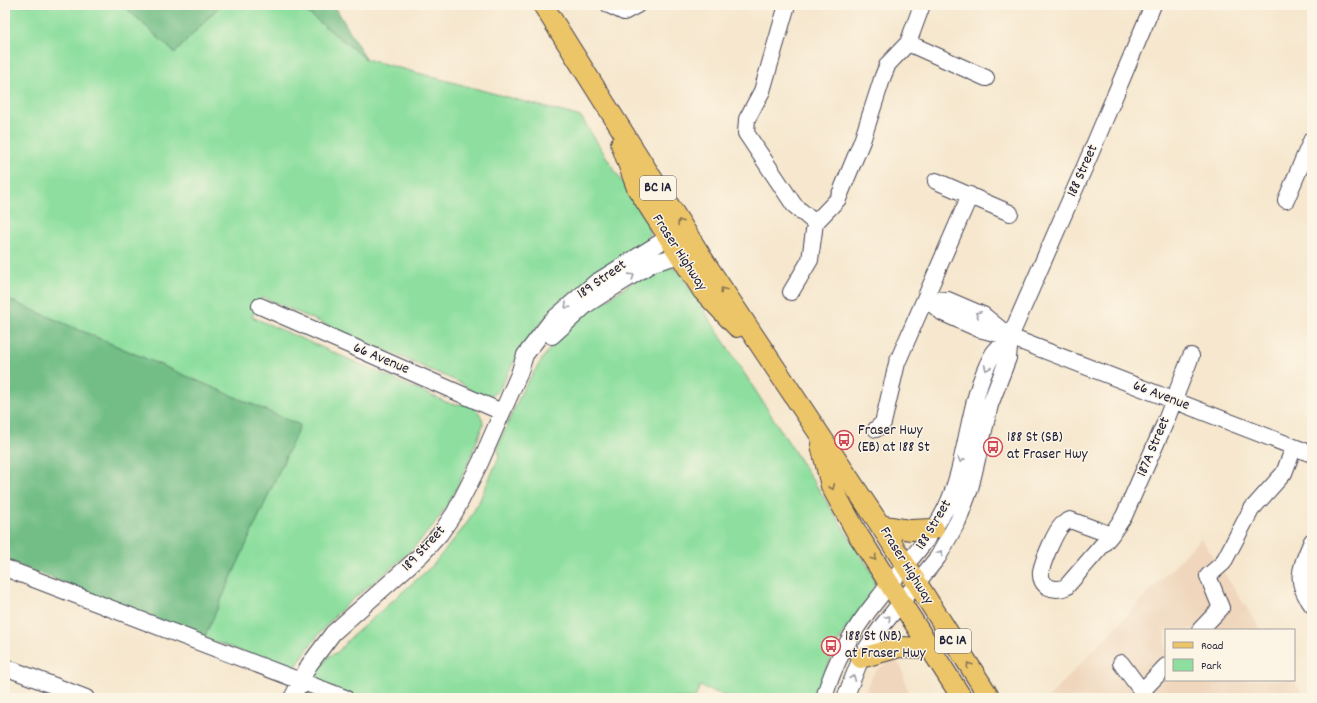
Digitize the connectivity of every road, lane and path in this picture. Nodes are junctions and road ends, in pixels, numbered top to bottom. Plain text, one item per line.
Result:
1 (543, 5) edge
2 (609, 5) edge
3 (637, 5) edge
4 (787, 5) edge
5 (922, 5) edge
6 (1153, 5) edge
7 (908, 43) junction
8 (986, 78) dead end
9 (608, 108) junction
10 (1312, 139) edge
11 (936, 181) dead end
12 (970, 195) junction
13 (1286, 200) dead end
14 (1010, 213) dead end
15 (815, 223) junction
16 (669, 237) junction
17 (680, 255) junction
18 (708, 266) junction
19 (792, 292) dead end
20 (926, 299) junction
21 (260, 306) dead end
22 (1010, 337) junction
23 (1191, 356) dead end
24 (768, 357) junction
25 (519, 374) junction
26 (1173, 401) junction
27 (502, 412) junction
28 (876, 429) dead end
29 (819, 436) junction
30 (1294, 447) junction
31 (1312, 454) edge
32 (880, 525) junction
33 (934, 529) junction
34 (1111, 535) junction
35 (1312, 541) edge
36 (905, 567) junction
37 (5, 568) edge
38 (890, 584) junction
39 (917, 584) junction
40 (902, 602) junction
41 (1312, 605) edge
42 (1201, 629) edge
43 (930, 648) junction
44 (861, 658) junction
45 (1121, 662) dead end
46 (5, 667) edge
47 (1165, 667) edge
48 (300, 681) junction
49 (1144, 695) edge
50 (86, 698) edge
51 (292, 698) edge
52 (345, 698) edge
53 (824, 698) edge
54 (845, 698) edge
55 (962, 698) edge
56 (990, 698) edge

1 - 9 main road, Fraser Highway / BC 1A
2 - 3 street
4 - 15 street
5 - 7 street
6 - 22 street, 188 Street
7 - 8 street
7 - 15 street
9 - 16 main road, Fraser Highway / BC 1A
18 -> 9 main road, Fraser Highway / BC 1A
10 - 13 street
11 - 12 street
12 - 14 street
12 - 20 street
15 - 19 street
16 - 17 main road, Fraser Highway / BC 1A
16 - 18 main road
16 -> 25 street, 189 Street
17 - 24 main road, Fraser Highway / BC 1A
25 -> 17 street, 189 Street
24 -> 18 main road, Fraser Highway / BC 1A
20 - 22 street, 66 Avenue
20 - 28 street
21 - 27 street, 66 Avenue
22 - 26 street, 66 Avenue
22 -> 33 street, 188 Street
39 -> 22 street, 188 Street
23 - 26 street, 187A Street
24 - 29 main road, Fraser Highway / BC 1A
25 - 27 street, 189 Street
26 - 30 street, 66 Avenue
26 - 34 street, 187A Street
27 - 48 street, 189 Street
29 - 32 main road, Fraser Highway / BC 1A
29 -> 38 main road, Fraser Highway / BC 1A
30 - 31 street, 66 Avenue
30 - 42 street
32 - 33 main road
32 - 36 main road, Fraser Highway / BC 1A
33 - 36 street, 188 Street
34 - 34 street, 187A Street
35 - 41 street
36 - 38 street, 188 Street
36 - 39 main road, Fraser Highway / BC 1A
37 - 48 street
38 - 40 main road, Fraser Highway / BC 1A
38 - 53 street, 188 Street
39 - 40 street, 188 Street
56 -> 39 main road, Fraser Highway / BC 1A
40 - 43 main road, Fraser Highway / BC 1A
44 -> 40 street, 188 Street
43 - 44 main road
43 - 55 main road, Fraser Highway / BC 1A
54 -> 44 street, 188 Street
45 - 49 street
46 - 50 street
47 - 49 street
48 - 51 street, 189 Street
48 - 52 street

